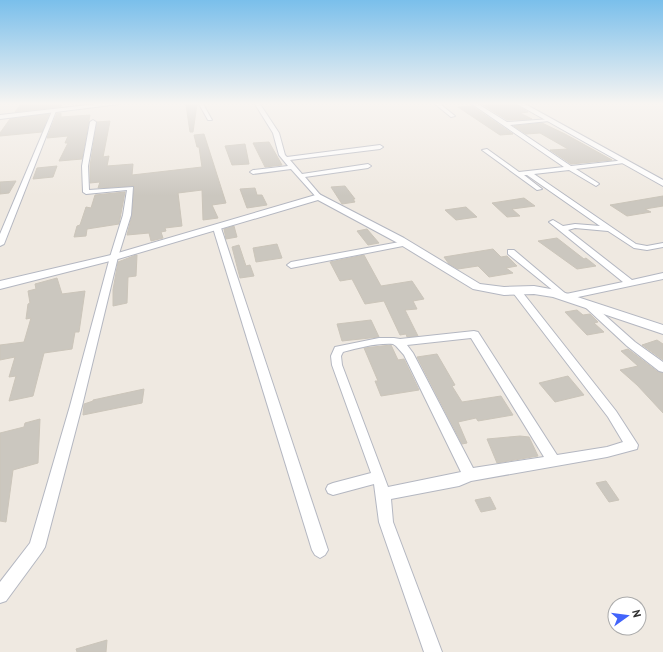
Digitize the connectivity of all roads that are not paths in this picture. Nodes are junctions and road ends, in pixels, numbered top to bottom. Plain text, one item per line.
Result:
1 (44, 134) edge
2 (91, 134) edge
3 (276, 134) edge
4 (521, 134) edge
5 (575, 134) edge
6 (380, 147) dead end
7 (485, 150) dead end
8 (286, 159) junction
9 (624, 161) junction
10 (368, 166) dead end
11 (293, 167) junction
12 (570, 168) junction
13 (253, 172) dead end
14 (529, 173) junction
15 (518, 174) junction
16 (301, 176) junction
17 (662, 181) edge
18 (596, 184) dead end
19 (539, 189) dead end
20 (319, 197) junction
21 (553, 222) dead end
22 (218, 228) junction
23 (562, 229) junction
24 (609, 229) junction
25 (405, 243) junction
26 (0, 244) edge
27 (663, 246) edge
28 (511, 252) dead end
29 (114, 257) junction
30 (291, 265) dead end
31 (663, 276) edge
32 (630, 283) junction
33 (0, 285) edge
34 (516, 290) junction
35 (564, 297) junction
36 (587, 304) junction
37 (663, 330) edge
38 (400, 343) junction
39 (663, 368) edge
40 (554, 461) junction
41 (470, 475) junction
42 (379, 477) junction
43 (333, 489) dead end
44 (383, 494) junction
45 (320, 550) dead end
46 (0, 595) edge
47 (433, 652) edge

1 - 26 street
2 - 29 street
3 - 8 street
4 - 12 street
5 - 9 street
6 - 8 street
7 - 15 street
8 - 11 street
9 - 12 street
9 - 17 street
10 - 16 street
11 - 13 street
11 - 16 street
12 - 14 street
12 - 18 street
14 - 15 street
14 - 24 street
15 - 19 street
16 - 20 street
20 - 22 street
20 - 25 street
21 - 23 street
22 - 29 street
22 - 45 street
23 - 24 street
23 - 32 street
24 - 27 street
25 - 30 street
25 - 34 street
28 - 35 street
29 - 33 street
29 - 46 street
31 - 32 street
32 - 35 street
34 - 35 street
34 - 40 street
35 - 36 street
36 - 37 street
36 - 39 street
38 - 40 street
38 - 41 street
38 - 42 street
40 - 41 street
41 - 44 street
42 - 43 street
42 - 44 street
44 - 47 street

